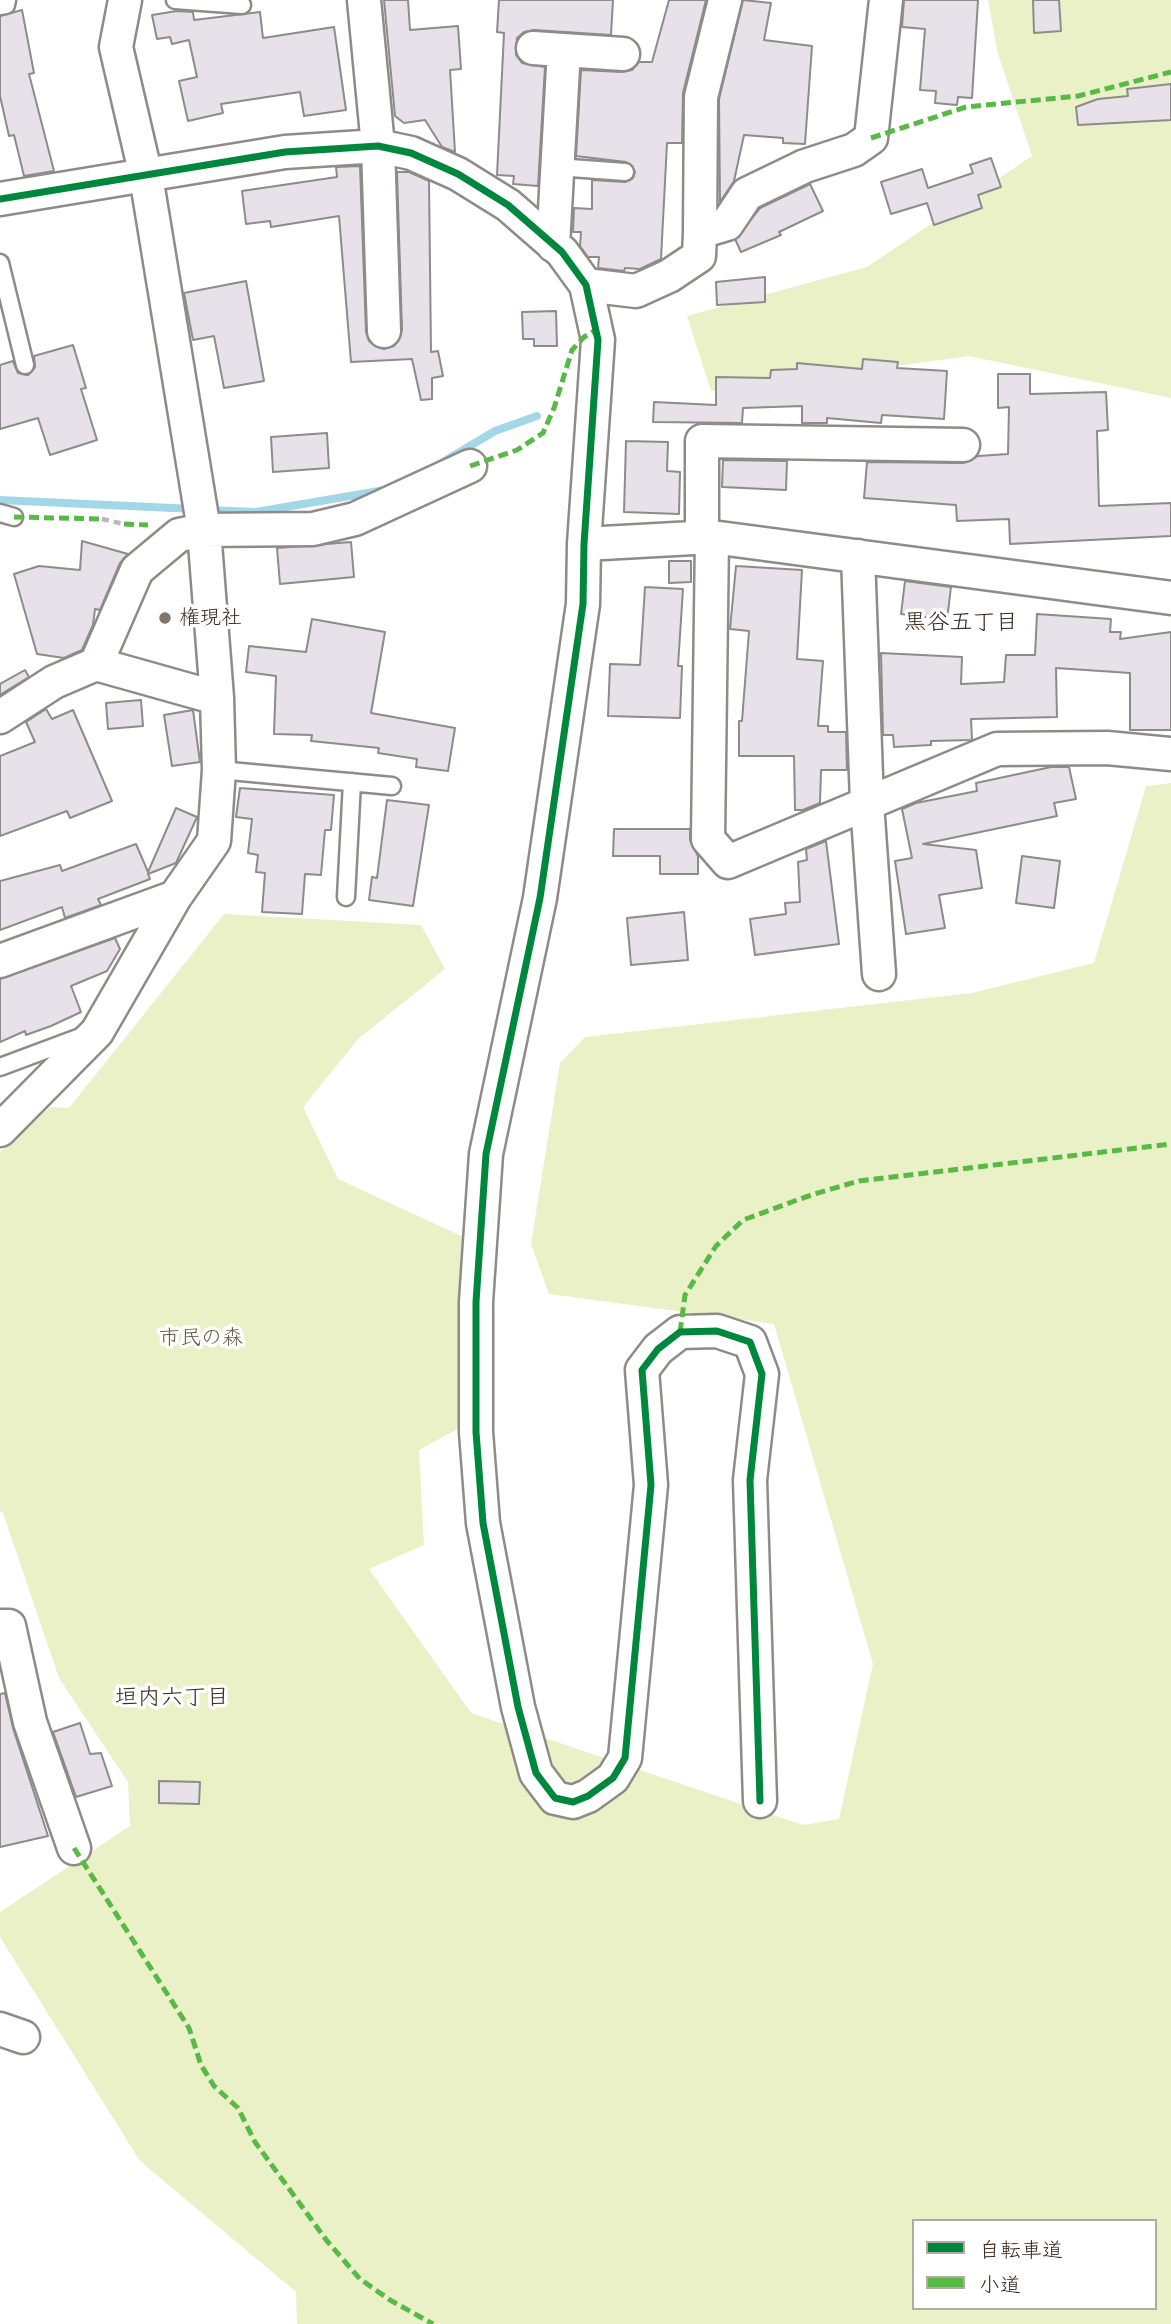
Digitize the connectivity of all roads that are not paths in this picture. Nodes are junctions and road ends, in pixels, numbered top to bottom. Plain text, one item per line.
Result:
1 (7, 0) edge
2 (125, 0) edge
3 (175, 0) edge
4 (364, 0) edge
5 (725, 0) edge
6 (886, 0) edge
7 (243, 5) dead end
8 (0, 6) edge
9 (533, 48) dead end
10 (564, 50) junction
11 (623, 54) dead end
12 (378, 146) junction
13 (557, 167) junction
14 (625, 172) dead end
15 (146, 176) junction
16 (0, 199) edge
17 (700, 232) junction
18 (553, 245) junction
19 (0, 263) edge
20 (586, 285) junction
21 (384, 331) dead end
22 (25, 365) dead end
23 (963, 445) dead end
24 (470, 466) dead end
25 (202, 515) junction
26 (707, 537) junction
27 (584, 544) junction
28 (858, 556) junction
29 (1171, 598) edge
30 (96, 664) junction
31 (216, 698) junction
32 (0, 717) edge
33 (1171, 754) edge
34 (219, 770) junction
35 (352, 782) junction
36 (392, 786) dead end
37 (867, 803) junction
38 (175, 897) junction
39 (346, 897) dead end
40 (0, 961) edge
41 (880, 974) dead end
42 (97, 1032) junction
43 (0, 1066) edge
44 (0, 1130) edge
45 (0, 1626) edge
46 (760, 1801) dead end
47 (74, 1848) dead end

1 - 8 lane
2 - 15 street
3 - 7 lane
4 - 12 street
5 - 17 street
6 - 17 street
9 - 10 street
10 - 11 street
10 - 13 street
12 - 15 street
12 - 18 street
12 - 21 street
13 - 14 lane
13 - 18 street
15 - 16 street
15 - 25 street
17 - 20 street
18 - 20 street
19 - 22 lane
20 - 27 street
23 - 26 street
24 - 25 street
25 - 30 street
25 - 31 street
26 - 27 street
26 - 28 street
26 - 37 street
27 - 46 street
28 - 29 street
28 - 37 street
30 - 31 street
30 - 32 street
31 - 34 street
33 - 37 street
34 - 35 lane
34 - 38 street
35 - 36 lane
35 - 39 lane
37 - 41 street
38 - 40 street
38 - 42 street
42 - 43 lane
42 - 44 street
45 - 47 street

